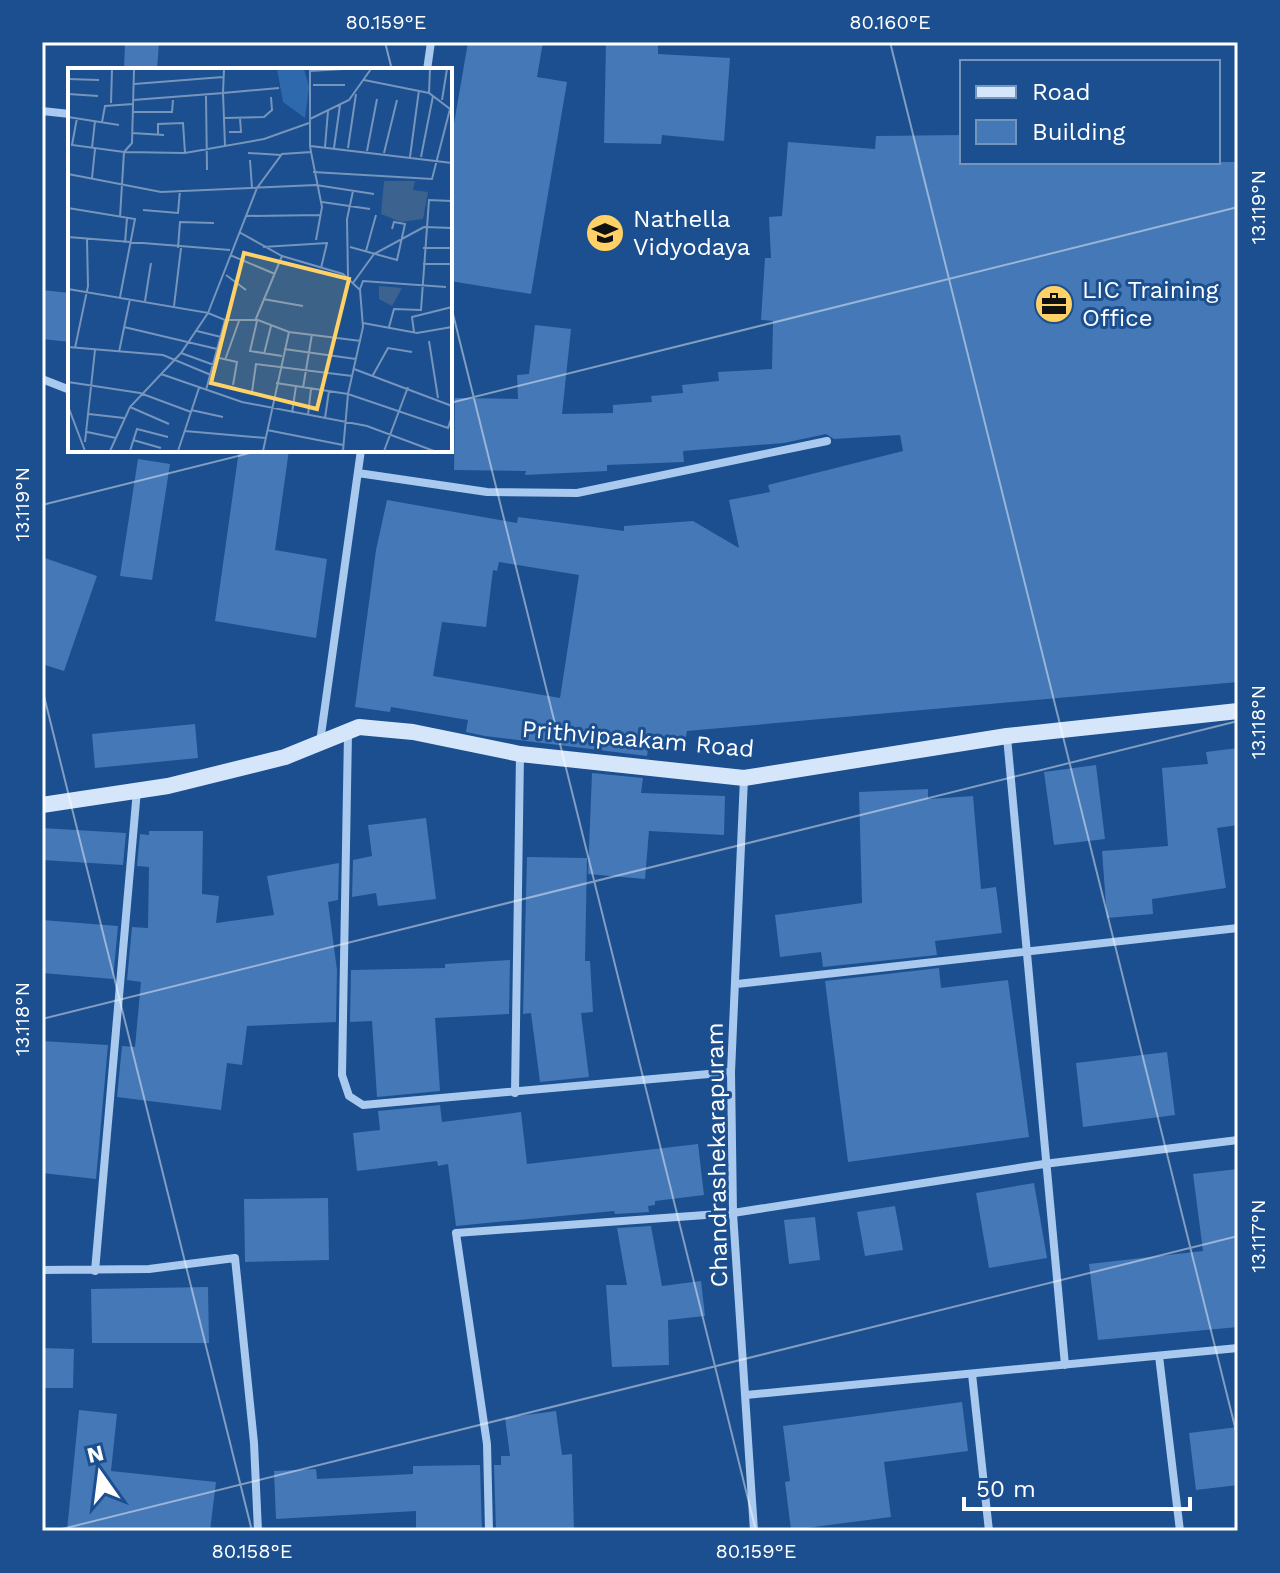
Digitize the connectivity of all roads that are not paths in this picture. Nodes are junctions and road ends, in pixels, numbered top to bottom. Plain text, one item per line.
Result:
1 (431, 42) edge
2 (427, 68) edge
3 (42, 111) edge
4 (68, 114) edge
5 (42, 379) edge
6 (68, 389) edge
7 (827, 441) dead end
8 (361, 452) edge
9 (358, 473) junction
10 (1238, 711) edge
11 (348, 732) junction
12 (1007, 736) junction
13 (320, 743) junction
14 (520, 754) junction
15 (744, 778) junction
16 (137, 790) junction
17 (42, 805) edge
18 (1238, 928) edge
19 (1025, 951) junction
20 (737, 984) junction
21 (731, 1072) junction
22 (515, 1093) junction
23 (1238, 1140) edge
24 (1044, 1164) junction
25 (733, 1213) junction
26 (42, 1270) edge
27 (95, 1271) junction
28 (1238, 1348) edge
29 (1159, 1356) junction
30 (1065, 1365) junction
31 (972, 1374) junction
32 (746, 1395) junction
33 (258, 1531) edge
34 (489, 1531) edge
35 (754, 1531) edge
36 (989, 1531) edge
37 (1180, 1531) edge

1 - 2 street
3 - 4 street
5 - 6 street
7 - 9 street
8 - 9 street
9 - 13 street
10 - 12 street, Prithvipaakam Road
11 - 13 street, Prithvipaakam Road
11 - 14 street, Prithvipaakam Road
11 - 22 street
12 - 15 street, Prithvipaakam Road
12 - 19 street
13 - 16 street, Prithvipaakam Road
14 - 15 street, Prithvipaakam Road
14 - 22 street
15 - 20 street, Chandrashekarapuram
16 - 17 street, Prithvipaakam Road
16 - 27 street
18 - 19 street
19 - 20 street
19 - 24 street
20 - 21 street, Chandrashekarapuram
21 - 22 street
21 - 25 street, Chandrashekarapuram
23 - 24 street
24 - 25 street
24 - 30 street
25 - 32 street, Chandrashekarapuram
25 - 34 street
26 - 27 street
27 - 33 street
28 - 29 street
29 - 30 street
29 - 37 street
30 - 31 street
31 - 32 street
31 - 36 street
32 - 35 street, Chandrashekarapuram

